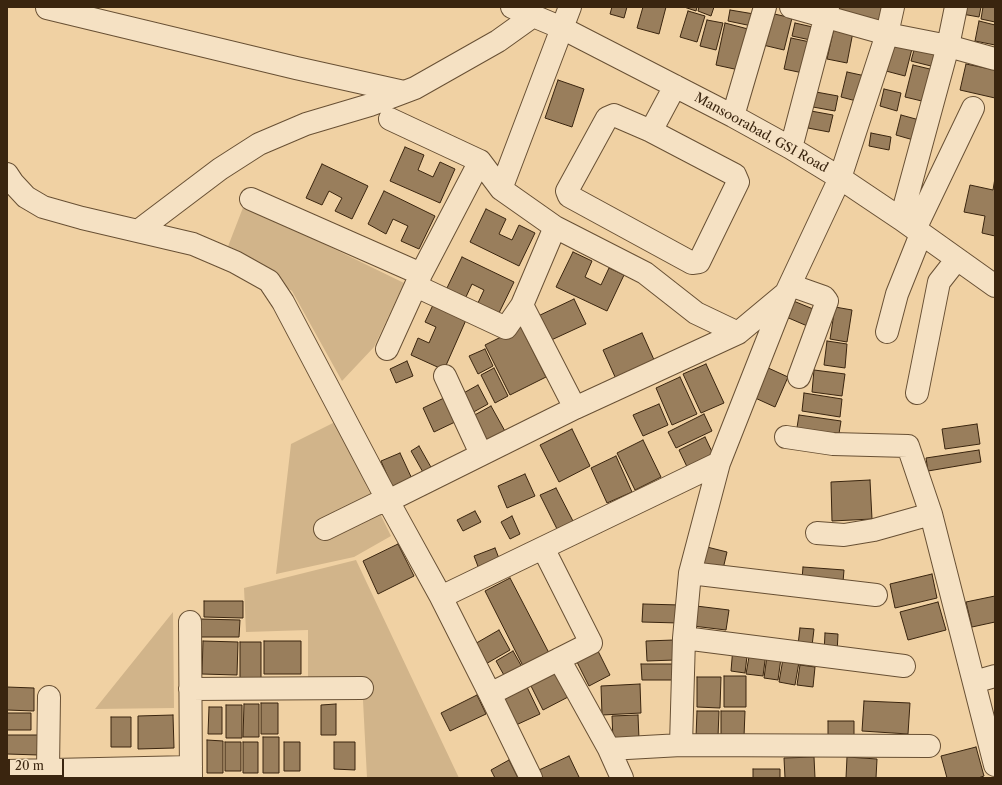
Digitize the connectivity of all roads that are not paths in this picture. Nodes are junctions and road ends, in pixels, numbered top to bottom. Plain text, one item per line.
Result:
1 (512, 7) edge
2 (570, 7) edge
3 (765, 7) edge
4 (791, 7) edge
5 (894, 7) edge
6 (956, 7) edge
7 (47, 8) dead end
8 (826, 11) edge
9 (533, 16) junction
10 (562, 28) junction
11 (887, 34) junction
12 (948, 46) junction
13 (995, 59) edge
14 (675, 86) junction
15 (404, 92) junction
16 (974, 108) dead end
17 (733, 116) junction
18 (390, 119) dead end
19 (651, 131) junction
20 (791, 148) junction
21 (480, 161) junction
22 (7, 174) edge
23 (840, 178) junction
24 (501, 189) junction
25 (251, 199) dead end
26 (555, 227) junction
27 (912, 227) junction
28 (138, 232) junction
29 (957, 259) junction
30 (418, 280) junction
31 (995, 286) edge
32 (788, 289) junction
33 (522, 305) junction
34 (887, 332) dead end
35 (738, 333) junction
36 (387, 350) dead end
37 (445, 376) dead end
38 (799, 377) dead end
39 (917, 393) dead end
40 (575, 408) junction
41 (786, 437) dead end
42 (481, 454) junction
43 (719, 463) junction
44 (388, 501) junction
45 (931, 514) junction
46 (325, 529) dead end
47 (817, 533) dead end
48 (543, 548) junction
49 (690, 573) junction
50 (876, 595) dead end
51 (440, 596) junction
52 (190, 622) dead end
53 (684, 638) junction
54 (559, 659) junction
55 (904, 666) dead end
56 (995, 676) edge
57 (974, 682) junction
58 (190, 688) junction
59 (362, 688) dead end
60 (490, 694) junction
61 (49, 698) dead end
62 (681, 745) junction
63 (929, 746) dead end
64 (609, 749) junction
65 (995, 765) edge
66 (48, 769) junction
67 (7, 771) edge
68 (191, 772) edge
69 (531, 778) edge
70 (622, 778) edge

1 - 9 street, Mansoorabad, GSI Road
2 - 10 street
3 - 17 street
4 - 8 street
5 - 11 street
6 - 12 street
7 - 15 street
8 - 11 street
8 - 20 street
9 - 10 street, Mansoorabad, GSI Road
9 - 15 street
10 - 14 street, Mansoorabad, GSI Road
10 - 24 street
11 - 12 street
11 - 23 street
12 - 13 street
12 - 27 street
14 - 17 street, Mansoorabad, GSI Road
14 - 19 street
15 - 28 street
16 - 27 street
17 - 20 street, Mansoorabad, GSI Road
18 - 21 street
19 - 19 street
20 - 23 street, Mansoorabad, GSI Road
21 - 24 street
21 - 30 street
22 - 28 street
23 - 27 street, Mansoorabad, GSI Road
23 - 32 street
24 - 26 street
25 - 30 street
26 - 33 street
26 - 35 street
27 - 29 street, Mansoorabad, GSI Road
27 - 34 street
28 - 44 street
29 - 31 street, Mansoorabad, GSI Road
29 - 39 street
30 - 33 street
30 - 36 street
32 - 35 street
32 - 38 street
32 - 43 street
33 - 40 street
35 - 40 street
37 - 42 street
40 - 42 street
41 - 45 street
42 - 44 street
43 - 48 street
43 - 49 street
44 - 46 street
44 - 51 street
45 - 47 street
45 - 57 street
48 - 51 street
48 - 54 street
49 - 50 street
49 - 53 street
51 - 60 street
52 - 58 street
53 - 55 street
53 - 62 street
54 - 60 street
54 - 64 street
56 - 57 street
57 - 65 street
58 - 59 street
58 - 68 street
60 - 69 street
61 - 66 street
62 - 63 street
62 - 64 street
64 - 70 street
66 - 67 street
66 - 68 street

